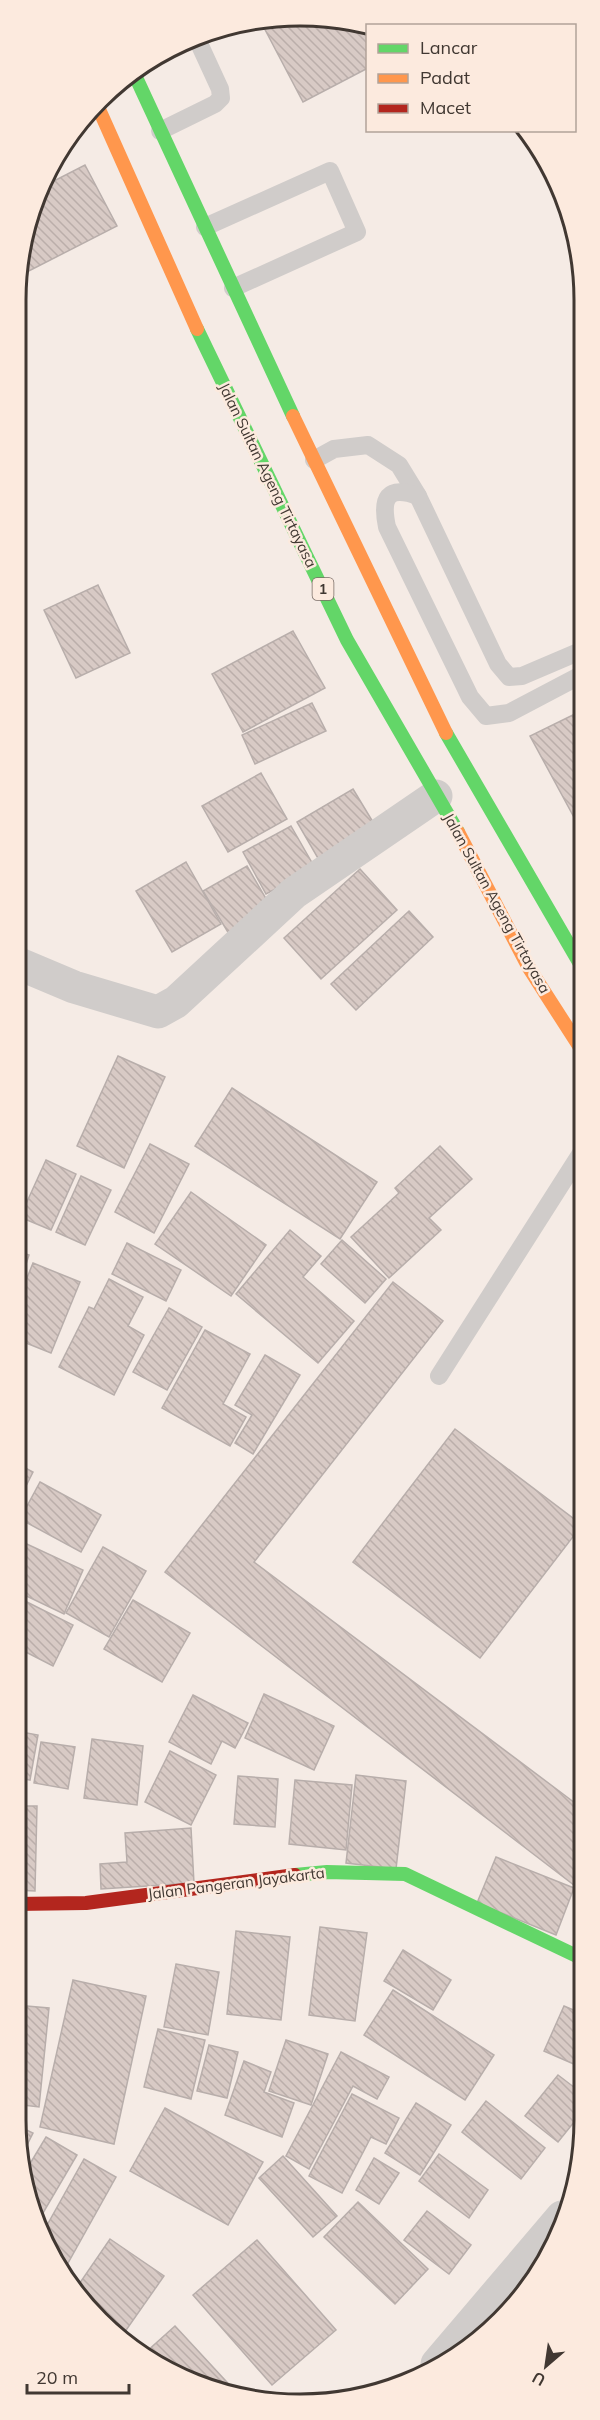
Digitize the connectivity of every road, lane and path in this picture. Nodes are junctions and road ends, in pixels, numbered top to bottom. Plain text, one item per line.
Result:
1 (199, 44) edge
2 (137, 79) edge
3 (100, 112) edge
4 (160, 131) junction
5 (205, 227) junction
6 (233, 288) junction
7 (314, 460) junction
8 (418, 496) junction
9 (574, 654) edge
10 (574, 679) edge
11 (436, 796) junction
12 (574, 954) edge
13 (26, 967) edge
14 (574, 1038) edge
15 (574, 1164) edge
16 (439, 1376) dead end
17 (26, 1904) edge
18 (574, 1955) edge
19 (552, 2230) edge
20 (450, 2350) edge

1 - 4 lane
2 - 4 main road
3 - 11 main road, Jalan Sultan Ageng Tirtayasa / 1
4 - 5 main road
5 - 6 main road
5 - 6 lane
6 - 7 main road
7 - 8 lane
7 - 12 main road
8 - 9 lane
8 - 10 lane
11 - 13 street
11 - 14 main road, Jalan Sultan Ageng Tirtayasa / 1
15 - 16 lane
17 - 18 main road, Jalan Pangeran Jayakarta
19 - 20 street

